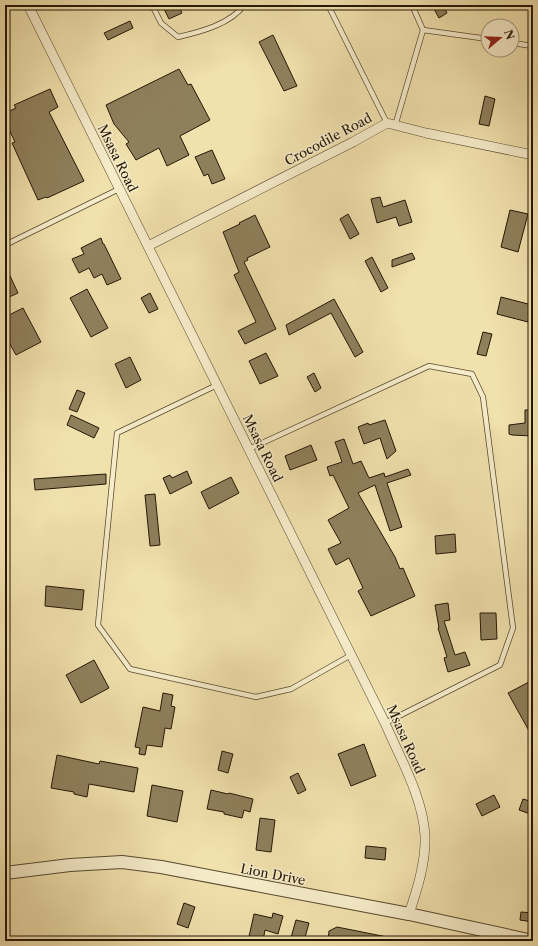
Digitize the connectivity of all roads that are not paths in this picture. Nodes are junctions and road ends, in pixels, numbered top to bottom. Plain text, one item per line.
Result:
1 (28, 5) edge
2 (152, 5) edge
3 (244, 5) edge
4 (328, 5) edge
5 (412, 5) edge
6 (423, 30) junction
7 (480, 39) edge
8 (520, 44) edge
9 (533, 46) edge
10 (391, 124) junction
11 (533, 155) edge
12 (119, 189) junction
13 (5, 245) edge
14 (148, 246) junction
15 (217, 385) junction
16 (249, 449) junction
17 (351, 655) junction
18 (385, 723) junction
19 (5, 873) edge
20 (409, 914) junction
21 (497, 938) edge
22 (533, 941) edge

1 - 12 street, Msasa Road
2 - 3 lane
4 - 10 lane
5 - 6 lane
6 - 7 lane
6 - 10 lane
8 - 9 lane
10 - 11 street
10 - 14 street, Crocodile Road
12 - 13 lane
12 - 14 street, Msasa Road
14 - 15 street, Msasa Road
15 - 16 street, Msasa Road
15 - 17 lane
16 - 17 street, Msasa Road
16 - 18 lane
17 - 18 street, Msasa Road
18 - 20 street, Msasa Road
19 - 20 street, Lion Drive
20 - 21 street, Lion Drive
21 - 22 street, Lion Drive

